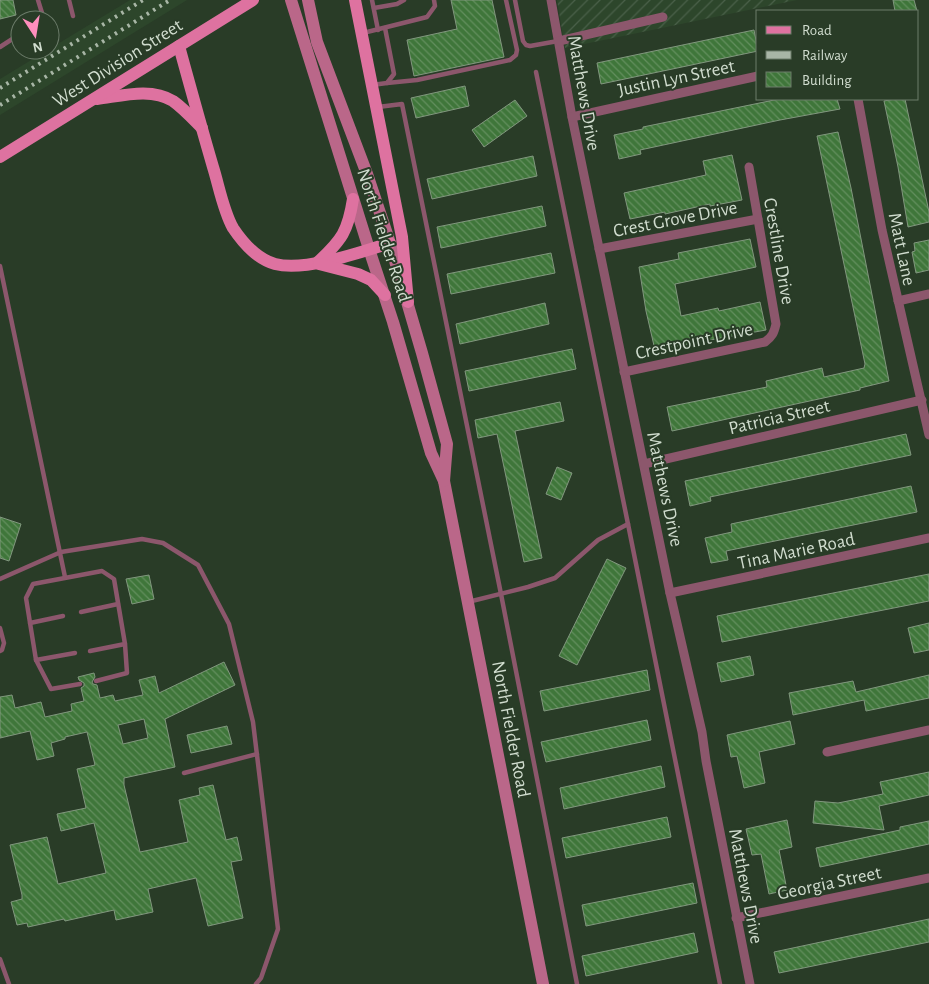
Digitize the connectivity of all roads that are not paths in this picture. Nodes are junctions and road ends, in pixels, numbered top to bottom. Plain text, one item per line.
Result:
1 (69, 0) edge
2 (253, 0) edge
3 (291, 0) edge
4 (308, 0) edge
5 (354, 0) edge
6 (372, 0) edge
7 (404, 0) edge
8 (434, 0) edge
9 (506, 0) edge
10 (515, 0) edge
11 (551, 0) edge
12 (374, 8) junction
13 (72, 16) dead end
14 (663, 18) dead end
15 (385, 28) junction
16 (378, 30) junction
17 (361, 34) junction
18 (559, 41) junction
19 (178, 46) junction
20 (536, 72) dead end
21 (756, 76) edge
22 (387, 83) junction
23 (371, 85) junction
24 (92, 100) junction
25 (858, 100) edge
26 (376, 108) junction
27 (572, 117) junction
28 (202, 128) junction
29 (0, 157) edge
30 (749, 167) dead end
31 (353, 199) junction
32 (758, 219) junction
33 (390, 244) junction
34 (599, 249) junction
35 (369, 250) junction
36 (316, 264) junction
37 (0, 266) edge
38 (929, 294) edge
39 (385, 295) junction
40 (898, 301) junction
41 (408, 302) junction
42 (770, 339) joint
43 (624, 372) junction
44 (922, 400) junction
45 (929, 435) edge
46 (644, 464) junction
47 (444, 481) junction
48 (628, 524) junction
49 (929, 538) edge
50 (61, 552) junction
51 (66, 577) junction
52 (0, 579) edge
53 (670, 593) junction
54 (501, 594) junction
55 (468, 602) junction
56 (118, 604) junction
57 (81, 612) dead end
58 (63, 616) dead end
59 (30, 623) junction
60 (0, 628) edge
61 (126, 644) junction
62 (0, 651) edge
63 (90, 651) dead end
64 (74, 653) dead end
65 (36, 660) junction
66 (96, 681) dead end
67 (80, 684) dead end
68 (929, 730) edge
69 (828, 752) dead end
70 (257, 754) junction
71 (184, 772) dead end
72 (929, 878) edge
73 (736, 918) junction
74 (0, 959) edge
75 (9, 984) edge
76 (256, 984) edge
77 (543, 984) edge
78 (577, 984) edge
79 (720, 984) edge
80 (750, 984) edge

1 - 13 lane
2 - 19 main road, West Division Street
3 - 31 main road, North Fielder Road
4 - 33 main road, North Fielder Road
5 - 17 main road
6 - 12 lane
7 - 12 lane
8 - 15 lane
9 - 22 lane
10 - 18 lane
11 - 18 street, Matthews Drive
12 - 16 lane
14 - 18 street
15 - 16 lane
15 - 22 lane
16 - 17 lane
17 - 23 main road
18 - 27 street, Matthews Drive
19 - 24 main road, West Division Street
19 - 28 main road
20 - 48 lane
21 - 27 street, Justin Lyn Street
22 - 23 lane
23 - 26 main road
24 - 28 main road
24 - 29 main road, West Division Street
25 - 40 street, Matt Lane
26 - 41 main road
26 - 54 lane
27 - 34 street, Matthews Drive
28 - 36 main road
30 - 32 street, Crestline Drive
31 - 35 main road, North Fielder Road
31 - 36 main road
32 - 34 street, Crest Grove Drive
32 - 42 street, Crestline Drive
33 - 35 main road
33 - 41 main road, North Fielder Road
34 - 43 street, Matthews Drive
35 - 36 main road
35 - 39 main road, North Fielder Road
36 - 39 main road
37 - 50 lane
38 - 40 street
39 - 47 main road, North Fielder Road
40 - 44 street, Matt Lane
41 - 47 main road, North Fielder Road
42 - 43 street, Crestpoint Drive
43 - 46 street, Matthews Drive
44 - 45 street, Matt Lane
44 - 46 street, Patricia Street
46 - 53 street, Matthews Drive
47 - 55 main road, North Fielder Road
48 - 54 lane
48 - 79 lane
49 - 53 street, Tina Marie Road
50 - 51 lane
50 - 52 lane
50 - 70 lane
51 - 56 lane
51 - 59 lane
53 - 73 street, Matthews Drive
54 - 55 lane
54 - 78 lane
55 - 77 main road, North Fielder Road
56 - 57 lane
56 - 61 lane
58 - 59 lane
59 - 65 lane
60 - 62 lane
61 - 63 lane
61 - 66 lane
64 - 65 lane
65 - 67 lane
68 - 69 street
70 - 71 lane
70 - 76 lane
72 - 73 street, Georgia Street
73 - 80 street, Matthews Drive
74 - 75 lane

